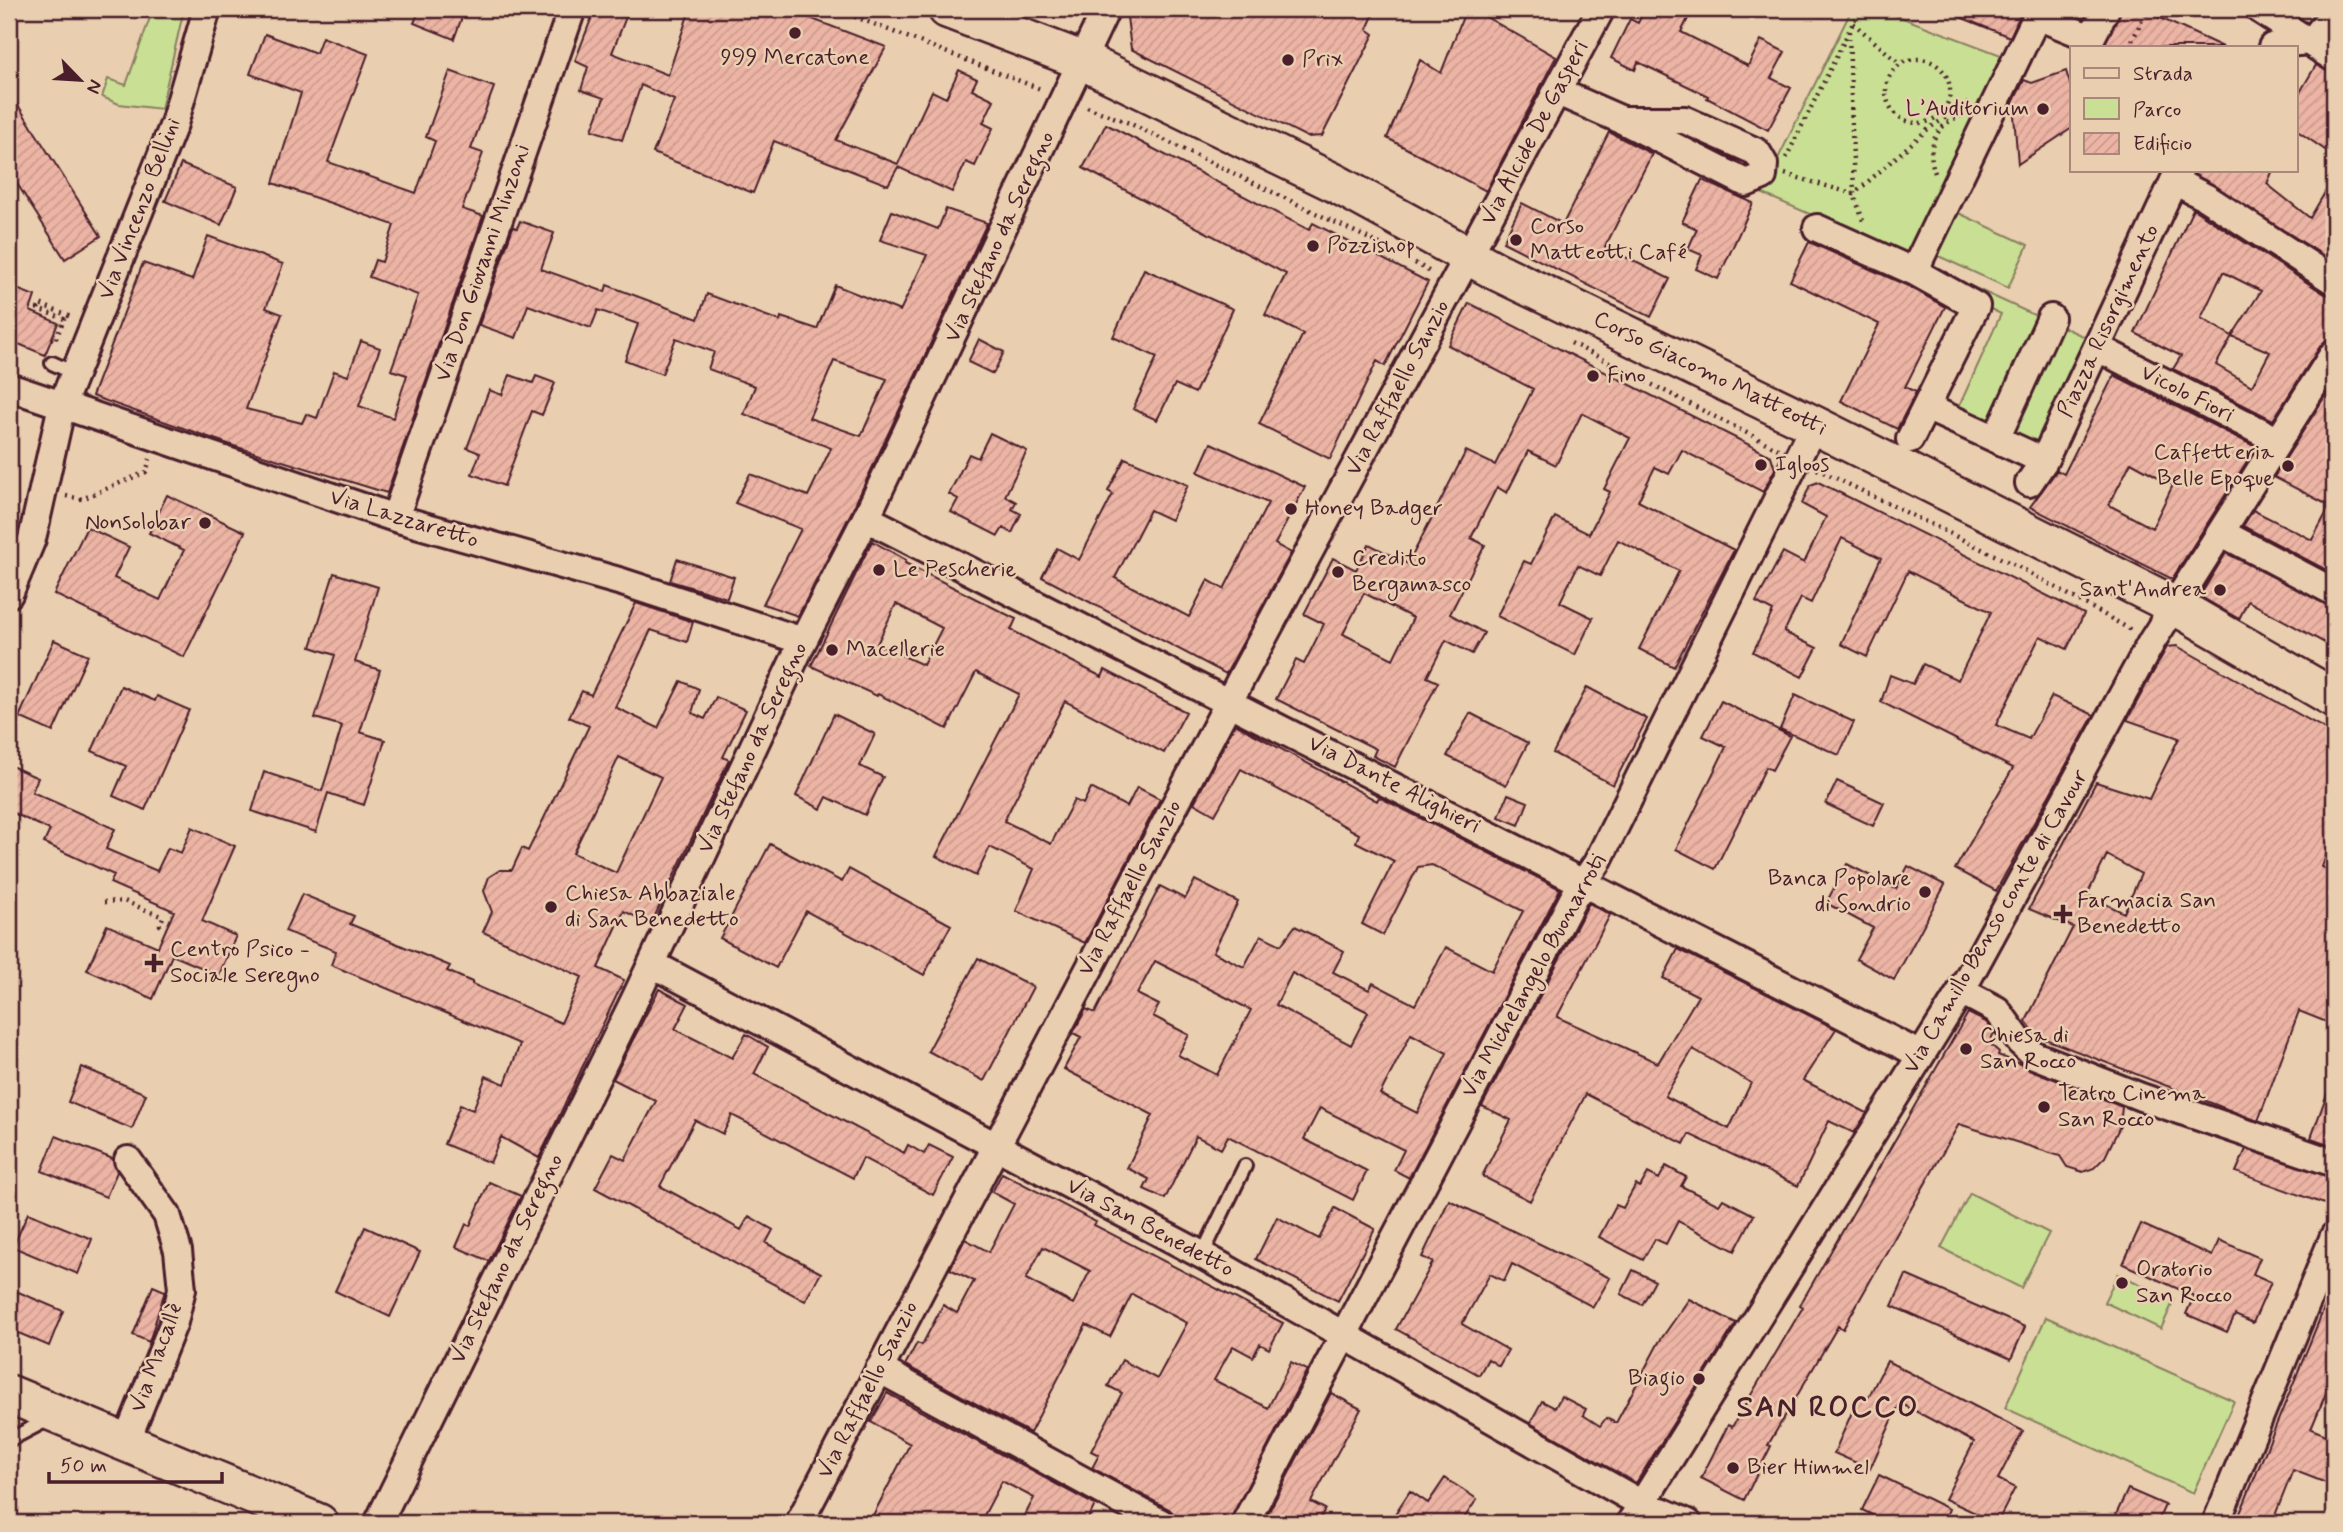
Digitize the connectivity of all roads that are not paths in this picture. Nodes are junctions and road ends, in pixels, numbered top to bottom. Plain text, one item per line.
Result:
1 (206, 9) edge
2 (572, 9) edge
3 (947, 9) edge
4 (1106, 9) edge
5 (1601, 9) edge
6 (2106, 9) edge
7 (2259, 9) edge
8 (2334, 13) edge
9 (2312, 41) junction
10 (2275, 46) edge
11 (2334, 58) edge
12 (1081, 60) junction
13 (1558, 92) junction
14 (1771, 174) road end
15 (2176, 175) edge
16 (1817, 228) dead end
17 (1461, 271) junction
18 (1914, 272) junction
19 (2334, 281) edge
20 (2051, 318) dead end
21 (2098, 348) junction
22 (2334, 353) edge
23 (52, 363) road end
24 (76, 374) junction
25 (9, 387) edge
26 (62, 405) junction
27 (1926, 407) junction
28 (1814, 425) junction
29 (1910, 439) dead end
30 (1996, 439) junction
31 (2277, 440) junction
32 (2044, 461) junction
33 (2029, 483) dead end
34 (395, 518) junction
35 (866, 518) junction
36 (2222, 533) junction
37 (2334, 592) edge
38 (9, 594) edge
39 (2177, 607) junction
40 (803, 641) junction
41 (2334, 698) edge
42 (1229, 701) junction
43 (1582, 883) junction
44 (652, 964) junction
45 (1961, 991) junction
46 (1921, 1055) junction
47 (994, 1146) junction
48 (128, 1160) dead end
49 (2334, 1163) edge
50 (1245, 1166) dead end
51 (2334, 1236) edge
52 (1202, 1255) junction
53 (1342, 1333) junction
54 (879, 1370) junction
55 (9, 1394) edge
56 (58, 1413) junction
57 (9, 1440) edge
58 (125, 1442) junction
59 (1644, 1513) edge
60 (319, 1523) edge
61 (378, 1523) edge
62 (799, 1523) edge
63 (1161, 1523) edge
64 (1245, 1523) edge
65 (1688, 1523) edge
66 (2216, 1523) edge

1 - 24 street, Via Vincenzo Bellini
2 - 34 street, Via Don Giovanni Minzoni
3 - 12 main road, Corso Giacomo Matteotti
4 - 12 street, Via Stefano da Seregno
5 - 13 street, Via Alcide De Gasperi
6 - 18 street
7 - 9 street
8 - 9 street
9 - 10 street
9 - 11 street
12 - 17 main road, Corso Giacomo Matteotti
12 - 35 street, Via Stefano da Seregno
13 - 14 street
13 - 17 street, Via Alcide De Gasperi
15 - 19 street
15 - 21 street, Piazza Risorgimento
16 - 18 street
17 - 28 main road, Corso Giacomo Matteotti
17 - 42 street, Via Raffaello Sanzio
18 - 27 street
20 - 30 street
21 - 31 street, Vicolo Fiori
21 - 32 street, Piazza Risorgimento
22 - 31 street, Via Camillo Benso conte di Cavour
23 - 24 lane
24 - 26 street, Via Vincenzo Bellini
25 - 26 street, Via Lazzaretto
26 - 34 street, Via Lazzaretto
26 - 38 street, Via Vincenzo Bellini
27 - 29 street
27 - 30 street
28 - 39 main road, Corso Giacomo Matteotti
28 - 43 street, Via Michelangelo Buonarroti
30 - 32 street
31 - 36 street, Via Camillo Benso conte di Cavour
32 - 33 street, Piazza Risorgimento
34 - 40 street, Via Lazzaretto
35 - 40 street, Via Stefano da Seregno
35 - 42 street, Via Dante Alighieri
36 - 37 street
36 - 39 street, Via Camillo Benso conte di Cavour
39 - 41 main road, Corso Giacomo Matteotti
39 - 45 street, Via Camillo Benso conte di Cavour
40 - 44 street, Via Stefano da Seregno
42 - 43 street, Via Dante Alighieri
42 - 47 street, Via Raffaello Sanzio
43 - 46 street, Via Dante Alighieri
43 - 53 street, Via Michelangelo Buonarroti
44 - 47 street, Via San Benedetto
44 - 61 street, Via Stefano da Seregno
45 - 46 street, Via Camillo Benso conte di Cavour
45 - 49 street
46 - 59 street, Via Camillo Benso conte di Cavour
47 - 52 street, Via San Benedetto
47 - 54 street, Via Raffaello Sanzio
48 - 58 street, Via Macallè
50 - 52 lane
51 - 66 street
52 - 53 street, Via San Benedetto
53 - 59 street, Via San Benedetto
53 - 64 street, Via Michelangelo Buonarroti
54 - 62 street, Via Raffaello Sanzio
54 - 63 street
55 - 56 main road, Via Macallè
56 - 57 lane
56 - 58 main road, Via Macallè
58 - 60 main road, Via Macallè
59 - 65 street, Via San Benedetto

